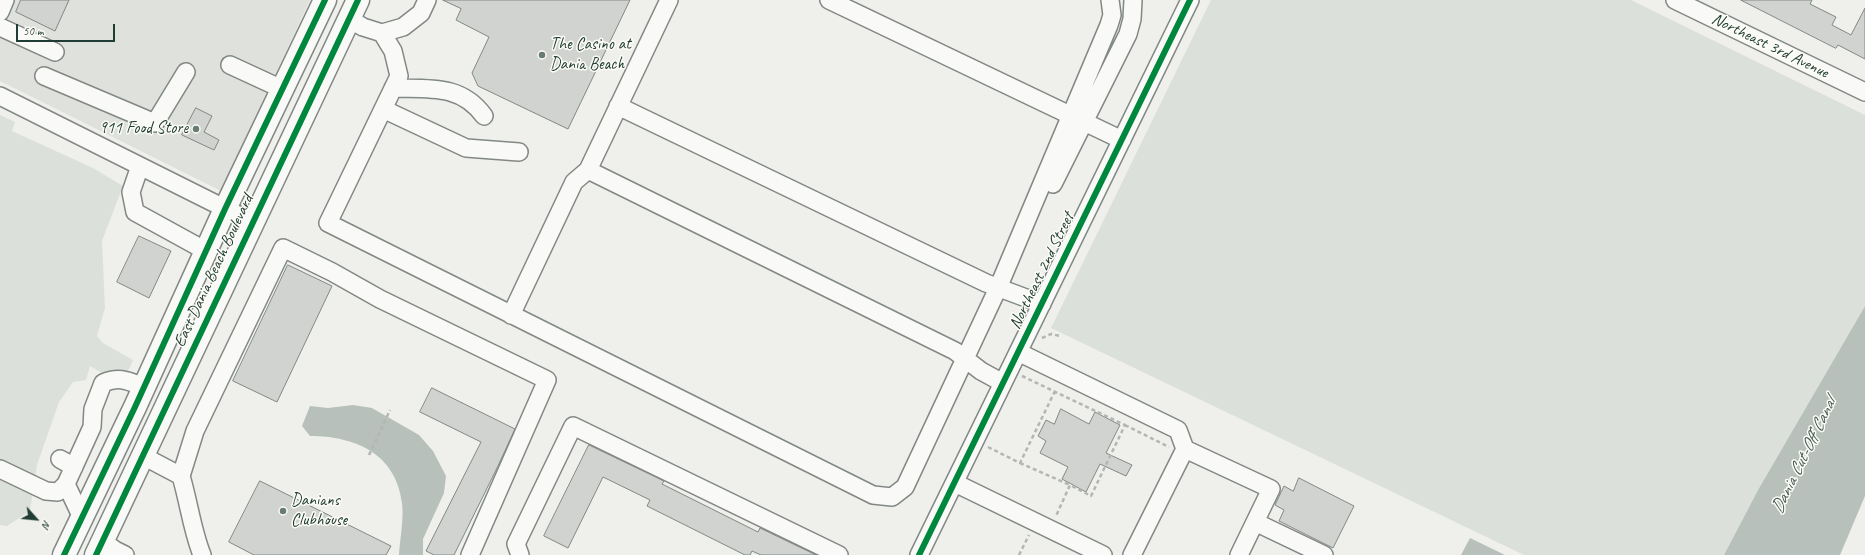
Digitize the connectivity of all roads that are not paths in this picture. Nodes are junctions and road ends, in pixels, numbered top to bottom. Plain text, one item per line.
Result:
1 (5, 0) edge
2 (325, 0) edge
3 (427, 0) edge
4 (669, 0) edge
5 (829, 0) edge
6 (1110, 0) edge
7 (1133, 0) edge
8 (1675, 0) edge
9 (1184, 2) edge
10 (350, 6) edge
11 (0, 12) edge
12 (0, 27) edge
13 (382, 33) junction
14 (55, 52) dead end
15 (230, 65) dead end
16 (186, 72) dead end
17 (44, 76) dead end
18 (393, 88) junction
19 (282, 89) junction
20 (1865, 92) edge
21 (0, 96) edge
22 (618, 106) junction
23 (383, 109) junction
24 (484, 116) dead end
25 (1077, 119) junction
26 (1122, 140) junction
27 (519, 152) dead end
28 (140, 166) junction
29 (588, 170) junction
30 (225, 209) junction
31 (252, 222) junction
32 (206, 251) junction
33 (998, 288) junction
34 (1042, 304) junction
35 (511, 315) junction
36 (1024, 355) junction
37 (965, 360) junction
38 (1003, 383) junction
39 (144, 386) junction
40 (135, 407) junction
41 (1185, 449) junction
42 (143, 456) junction
43 (0, 469) edge
44 (181, 476) junction
45 (954, 483) junction
46 (66, 484) junction
47 (82, 518) junction
48 (1255, 522) junction
49 (99, 548) edge
50 (64, 555) edge
51 (125, 555) edge
52 (202, 555) edge
53 (470, 555) edge
54 (520, 555) edge
55 (839, 555) edge
56 (920, 555) edge
57 (1103, 555) edge
58 (1132, 555) edge
59 (1239, 555) edge
60 (1324, 555) edge

1 - 11 street
2 - 19 main road, East Dania Beach Boulevard
3 - 13 street
4 - 22 street
5 - 25 street
6 - 25 street
7 - 25 street
8 - 20 street, Northeast 3rd Avenue
9 - 26 street, Northeast 2nd Street
10 - 13 street
10 - 31 main road, East Dania Beach Boulevard
12 - 14 street
13 - 18 street
15 - 19 street
16 - 17 street
18 - 23 street
18 - 24 street
19 - 30 main road, East Dania Beach Boulevard
21 - 28 street
22 - 29 street
22 - 33 street
23 - 27 street
23 - 35 street
25 - 26 street
25 - 33 street
26 - 34 street, Northeast 2nd Street
28 - 30 street
28 - 32 street
29 - 35 street
29 - 37 street
30 - 31 street
30 - 32 main road, East Dania Beach Boulevard
31 - 42 main road, East Dania Beach Boulevard
32 - 39 main road, East Dania Beach Boulevard
33 - 34 street
33 - 37 street
34 - 36 street, Northeast 2nd Street
35 - 37 street
36 - 38 street, Northeast 2nd Street
36 - 41 street
37 - 38 street
38 - 45 street, Northeast 2nd Street
39 - 40 main road, East Dania Beach Boulevard
39 - 46 street
40 - 47 main road, East Dania Beach Boulevard
40 - 49 main road
41 - 48 street
41 - 58 street
42 - 44 street
42 - 49 main road, East Dania Beach Boulevard
43 - 46 street
44 - 52 street
44 - 53 street
45 - 56 street, Northeast 2nd Street
45 - 57 street
46 - 47 street
47 - 50 main road, East Dania Beach Boulevard
48 - 59 street
48 - 60 street
49 - 51 street
54 - 55 street

